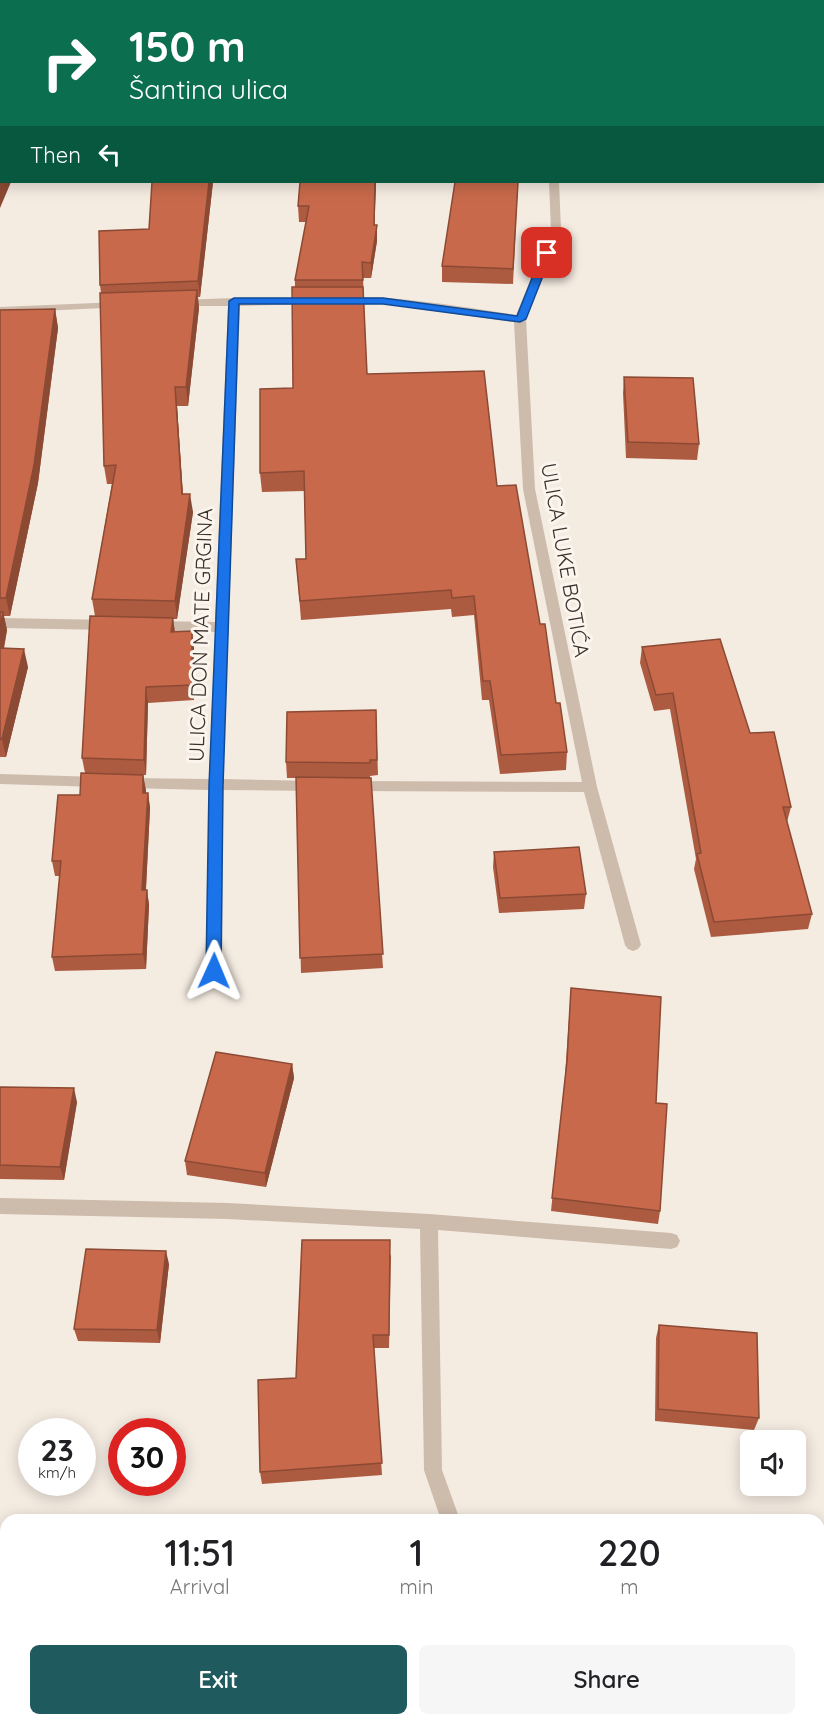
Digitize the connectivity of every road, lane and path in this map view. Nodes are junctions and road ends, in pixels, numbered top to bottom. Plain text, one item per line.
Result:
1 (554, 183) edge
2 (234, 301) junction
3 (164, 303) edge
4 (129, 305) edge
5 (0, 310) edge
6 (520, 319) junction
7 (0, 623) edge
8 (221, 627) junction
9 (0, 779) edge
10 (216, 786) junction
11 (591, 787) junction
12 (633, 945) dead end
13 (214, 971) dead end
14 (0, 1206) edge
15 (429, 1222) junction
16 (671, 1241) dead end
17 (449, 1514) edge

1 - 6 street, ULICA LUKE BOTIĆA
2 - 3 street
2 - 6 street
2 - 8 street, ULICA DON MATE GRGINA
4 - 5 street
6 - 11 street, ULICA LUKE BOTIĆA
7 - 8 street
8 - 10 street, ULICA DON MATE GRGINA
9 - 10 street
10 - 11 street
10 - 13 street, ULICA DON MATE GRGINA
11 - 12 street, ULICA LUKE BOTIĆA
14 - 15 street
15 - 16 street
15 - 17 street

